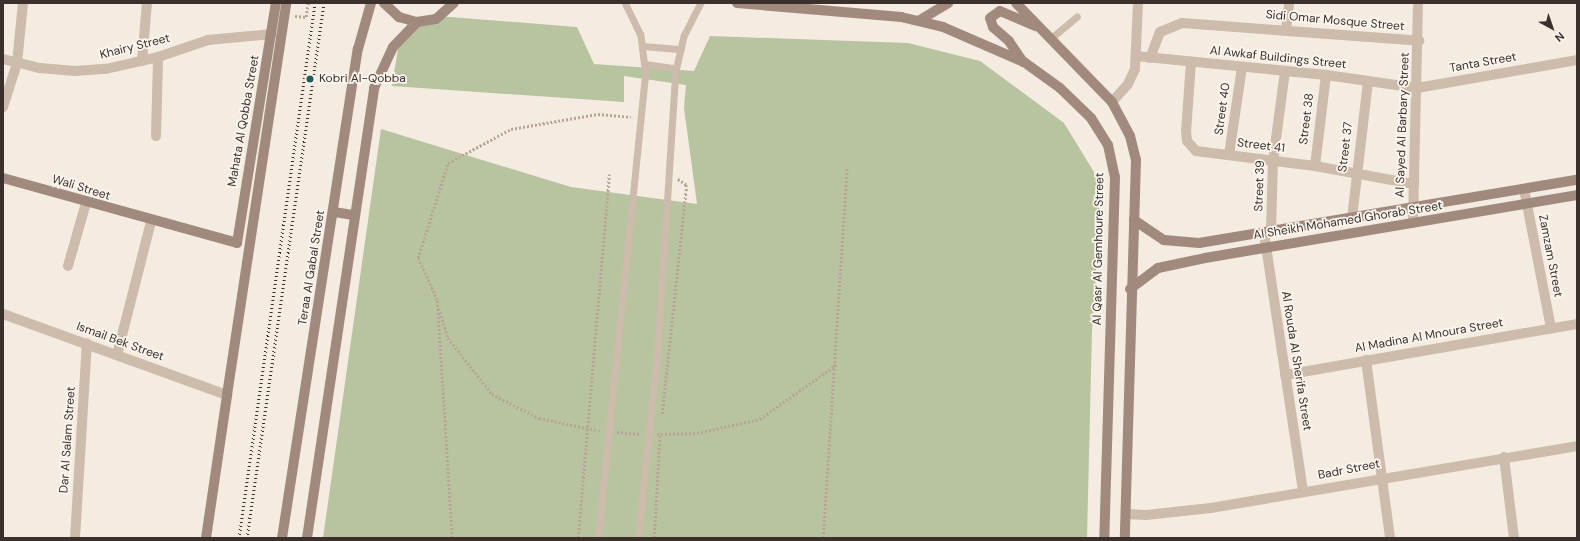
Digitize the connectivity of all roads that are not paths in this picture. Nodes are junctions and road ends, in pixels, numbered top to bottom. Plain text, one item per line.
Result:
1 (23, 3) edge
2 (147, 3) edge
3 (276, 3) edge
4 (286, 3) edge
5 (371, 3) edge
6 (384, 3) edge
7 (463, 3) edge
8 (625, 3) edge
9 (700, 3) edge
10 (737, 3) edge
11 (948, 3) edge
12 (1016, 3) edge
13 (1138, 3) edge
14 (1289, 3) edge
15 (1418, 3) edge
16 (452, 5) edge
17 (1077, 16) dead end
18 (920, 20) junction
19 (417, 22) junction
20 (1036, 26) junction
21 (1286, 29) junction
22 (272, 34) junction
23 (1050, 39) junction
24 (1419, 41) junction
25 (643, 46) junction
26 (681, 49) junction
27 (1136, 56) junction
28 (158, 57) junction
29 (1150, 58) junction
30 (3, 59) edge
31 (1577, 60) edge
32 (142, 61) junction
33 (1024, 62) junction
34 (1191, 62) junction
35 (17, 63) junction
36 (645, 64) junction
37 (1242, 67) junction
38 (675, 68) junction
39 (1285, 71) junction
40 (1326, 74) junction
41 (1368, 81) junction
42 (1417, 88) junction
43 (1112, 102) junction
44 (3, 107) edge
45 (156, 136) dead end
46 (1229, 155) junction
47 (1273, 161) junction
48 (1315, 166) junction
49 (1356, 174) junction
50 (3, 178) edge
51 (1577, 180) edge
52 (1414, 184) junction
53 (1524, 189) junction
54 (1577, 195) edge
55 (86, 203) junction
56 (1527, 204) junction
57 (1413, 207) junction
58 (334, 212) junction
59 (354, 215) junction
60 (1352, 218) junction
61 (1134, 220) junction
62 (151, 222) junction
63 (1413, 223) junction
64 (1267, 232) junction
65 (237, 243) joint
66 (1266, 248) junction
67 (68, 266) dead end
68 (1130, 289) junction
69 (3, 314) edge
70 (1577, 324) edge
71 (1551, 328) junction
72 (87, 343) junction
73 (117, 355) junction
74 (1366, 360) junction
75 (1285, 375) junction
76 (227, 395) junction
77 (1577, 446) edge
78 (1504, 457) junction
79 (1383, 477) junction
80 (1303, 492) junction
81 (1126, 514) junction
82 (75, 538) edge
83 (206, 538) edge
84 (282, 538) edge
85 (308, 538) edge
86 (598, 538) edge
87 (638, 538) edge
88 (1104, 538) edge
89 (1125, 538) edge
90 (1390, 538) edge
91 (1514, 538) edge

1 - 35 street
2 - 32 street
3 - 22 main road, Mahata Al Qobba Street
4 - 76 main road, bridge
5 - 58 main road, Teraa Al Gabal Street
6 - 19 main road
7 - 16 main road
8 - 25 lane
9 - 26 lane
10 - 18 main road, Al Qasr Al Gemhoure Street
11 - 18 main road
12 - 20 main road
13 - 27 street
14 - 21 street
15 - 24 street, Al Sayed Al Barbary Street
16 - 19 main road
17 - 23 lane
18 - 33 main road, Al Qasr Al Gemhoure Street
19 - 59 main road
20 - 23 main road
20 - 33 main road
21 - 24 street, Sidi Omar Mosque Street
21 - 29 street, Sidi Omar Mosque Street
22 - 28 street, Khairy Street
22 - 65 main road, Mahata Al Qobba Street
23 - 43 main road
24 - 42 street, Al Sayed Al Barbary Street
25 - 26 lane
25 - 36 lane
26 - 38 lane
27 - 29 street, Al Awkaf Buildings Street
27 - 43 street
28 - 32 street, Khairy Street
28 - 45 street
29 - 34 street, Al Awkaf Buildings Street
30 - 35 street, Khairy Street
31 - 42 street, Tanta Street
32 - 35 street, Khairy Street
33 - 88 main road, Al Qasr Al Gemhoure Street
34 - 37 street, Al Awkaf Buildings Street
34 - 46 street, Street 41
35 - 44 street
36 - 38 lane
36 - 86 lane
37 - 39 street, Al Awkaf Buildings Street
37 - 46 street, Street 40
38 - 87 lane
39 - 40 street, Al Awkaf Buildings Street
39 - 47 street, Street 39
40 - 41 street, Al Awkaf Buildings Street
40 - 48 street, Street 38
41 - 42 street, Al Awkaf Buildings Street
41 - 49 street, Street 37
42 - 52 street, Al Sayed Al Barbary Street
43 - 61 main road
46 - 47 street, Street 41
47 - 48 street, Street 41
47 - 64 street, Street 39
48 - 49 street, Street 41
49 - 52 street, Street 41
49 - 60 street, Street 37
50 - 55 main road, Wali Street
51 - 53 main road, Al Sheikh Mohamed Ghorab Street
52 - 57 street, Al Sayed Al Barbary Street
53 - 56 street, Zamzam Street
53 - 57 main road, Al Sheikh Mohamed Ghorab Street
54 - 56 main road, Al Sheikh Mohamed Ghorab Street
55 - 62 main road, Wali Street
55 - 67 street
56 - 63 main road, Al Sheikh Mohamed Ghorab Street
56 - 71 street, Zamzam Street
57 - 60 main road, Al Sheikh Mohamed Ghorab Street
57 - 63 street, Al Sayed Al Barbary Street
58 - 59 main road
58 - 84 main road, Teraa Al Gabal Street
59 - 85 main road
60 - 64 main road, Al Sheikh Mohamed Ghorab Street
61 - 64 main road, Al Sheikh Mohamed Ghorab Street
61 - 68 main road
62 - 65 main road, Wali Street
62 - 73 street
63 - 66 main road, Al Sheikh Mohamed Ghorab Street
64 - 66 street, Al Rouda Al Sherifa Street
66 - 68 main road, Al Sheikh Mohamed Ghorab Street
66 - 75 street, Al Rouda Al Sherifa Street
68 - 81 main road
69 - 72 street, Ismail Bek Street
70 - 71 street, Al Madina Al Mnoura Street
71 - 74 street, Al Madina Al Mnoura Street
72 - 73 street, Ismail Bek Street
72 - 82 street, Dar Al Salam Street
73 - 76 street, Ismail Bek Street
74 - 75 street, Al Madina Al Mnoura Street
74 - 79 street
75 - 80 street, Al Rouda Al Sherifa Street
76 - 83 main road
77 - 78 street, Badr Street
78 - 79 street, Badr Street
78 - 91 street
79 - 80 street, Badr Street
79 - 90 street
80 - 81 street, Badr Street
81 - 89 main road

